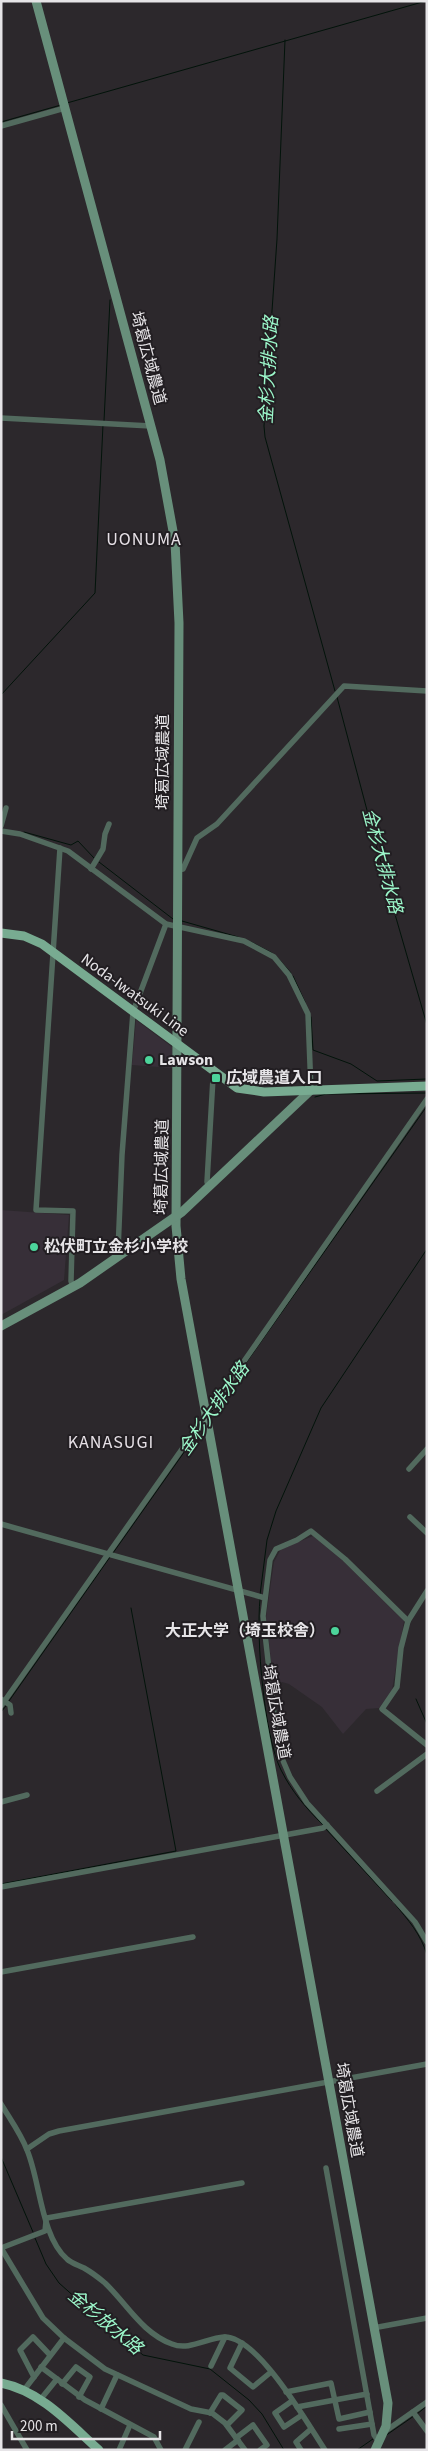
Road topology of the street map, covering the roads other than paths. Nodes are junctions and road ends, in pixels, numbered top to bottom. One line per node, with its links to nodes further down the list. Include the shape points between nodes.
1 (36, 1): 2 (street, 埼葛広域農道)
2 (65, 108): 3 (street); 5 (street, 埼葛広域農道)
3 (1, 126)
4 (1, 418): 5 (street)
5 (151, 426): 13 (street, 埼葛広域農道, via 172,519 178,594)
6 (427, 691): 13 (street, via 344,686 217,824 197,838 183,869)
7 (6, 808): 9 (street)
8 (109, 824): 12 (street, via 103,849)
9 (1, 826)
10 (1, 831): 11 (street)
11 (60, 848): 12 (street); 17 (street)
12 (91, 868): 14 (street)
13 (178, 870): 15 (street, 埼葛広域農道)
14 (166, 924): 15 (street); 18 (street)
15 (178, 927): 19 (street, 埼葛広域農道); 22 (street, via 244,942 266,952 282,966 308,1014)
16 (1, 933): 17 (main road, Noda-Iwatsuki Line, via 33,940)
17 (53, 953): 18 (main road, Noda-Iwatsuki Line); 27 (street, via 36,1210 73,1211)
18 (133, 1012): 19 (main road, Noda-Iwatsuki Line); 26 (street, via 121,1164)
19 (178, 1045): 20 (main road, Noda-Iwatsuki Line); 25 (street, 埼葛広域農道)
20 (215, 1073): 22 (main road, Noda-Iwatsuki Line, via 237,1088 251,1092); 24 (street, via 206,1182)
21 (427, 1086): 22 (main road, Noda-Iwatsuki Line)
22 (311, 1090): 24 (street)
23 (427, 1099): 29 (street, via 212,1407)
24 (209, 1188): 25 (street)
25 (177, 1216): 26 (street); 29 (street, 埼葛広域農道, via 181,1279)
26 (120, 1255): 27 (street)
27 (72, 1288): 28 (street)
28 (1, 1326)
29 (205, 1411): 35 (street); 37 (street, 埼葛広域農道)
30 (427, 1449): 31 (street)
31 (409, 1469)
32 (410, 1517): 34 (street)
33 (1, 1524): 35 (street)
34 (427, 1533)
35 (106, 1554): 37 (street); 40 (street)
36 (427, 1591): 39 (street)
37 (238, 1592): 38 (street); 49 (street, 埼葛広域農道)
38 (262, 1597): 39 (street, via 270,1560 276,1549 311,1531 345,1559); 48 (street, via 278,1749 299,1792)
39 (408, 1621): 43 (street, via 397,1687 382,1709)
40 (3, 1700): 41 (street); 42 (street, via 10,1705)
41 (1, 1706)
42 (11, 1713)
43 (427, 1745)
44 (427, 1754): 45 (street)
45 (377, 1791)
46 (27, 1795): 47 (street)
47 (1, 1802)
48 (325, 1826): 49 (street); 52 (street, via 415,1922 420,1936)
49 (283, 1835): 50 (street); 55 (street, 埼葛広域農道)
50 (1, 1887)
51 (193, 1936): 53 (street)
52 (427, 1942)
53 (1, 1972)
54 (427, 2064): 55 (street)
55 (328, 2082): 57 (street, via 59,2131); 63 (street, 埼葛広域農道)
56 (1, 2104): 57 (street)
57 (27, 2149): 60 (street)
58 (326, 2168): 77 (street)
59 (242, 2183): 60 (street)
60 (47, 2218): 61 (street, via 45,2231); 64 (street, via 58,2248 67,2260 85,2268 106,2284 153,2334 173,2345 197,2344)
61 (1, 2248): 65 (street, via 43,2318)
62 (427, 2318): 63 (street)
63 (373, 2328): 96 (street, 埼葛広域農道, via 388,2403)
64 (225, 2337): 66 (street); 68 (street)
65 (64, 2338): 67 (street); 71 (street)
66 (242, 2343): 70 (street, via 256,2353); 70 (street, via 230,2368 253,2387)
67 (50, 2355): 69 (street); 72 (street, via 33,2337 20,2350)
68 (211, 2366)
69 (42, 2367): 72 (street); 73 (street)
70 (272, 2372): 76 (street)
71 (117, 2375): 85 (street); 87 (street, via 191,2409)
72 (34, 2377): 75 (street)
73 (60, 2382): 78 (street); 78 (street, via 76,2367 90,2377); 79 (street)
74 (1, 2383): 75 (main road)
75 (24, 2390): 79 (main road)
76 (286, 2392): 80 (street, via 331,2383); 81 (street)
77 (366, 2394): 80 (street); 86 (street)
78 (79, 2397): 85 (street)
79 (40, 2400): 101 (main road)
80 (335, 2400): 84 (street); 86 (street, via 339,2419)
81 (292, 2401): 84 (street); 89 (street, via 275,2412 284,2426)
82 (427, 2402): 88 (street)
83 (1, 2405): 100 (street)
84 (297, 2408): 89 (street)
85 (101, 2409): 92 (street)
86 (370, 2412): 91 (street)
87 (210, 2413): 93 (street); 93 (street, via 223,2395 242,2410)
88 (414, 2414): 96 (street); 97 (street)
89 (302, 2415): 94 (street)
90 (199, 2422): 104 (street)
91 (372, 2424): 95 (street); 99 (street)
92 (130, 2425): 102 (street); 103 (street, via 154,2436)
93 (227, 2425): 98 (street)
94 (311, 2429): 108 (street, via 296,2442); 109 (street)
95 (339, 2429)
96 (384, 2430): 99 (street, 埼葛広域農道)
97 (427, 2431)
98 (237, 2439): 105 (street); 106 (street); 107 (street, via 253,2425 267,2445)
99 (376, 2441)
100 (27, 2450)
101 (99, 2450)
102 (119, 2450)
103 (161, 2450)
104 (185, 2450)
105 (225, 2450)
106 (245, 2450)
107 (260, 2450)
108 (301, 2450)
109 (325, 2450)

